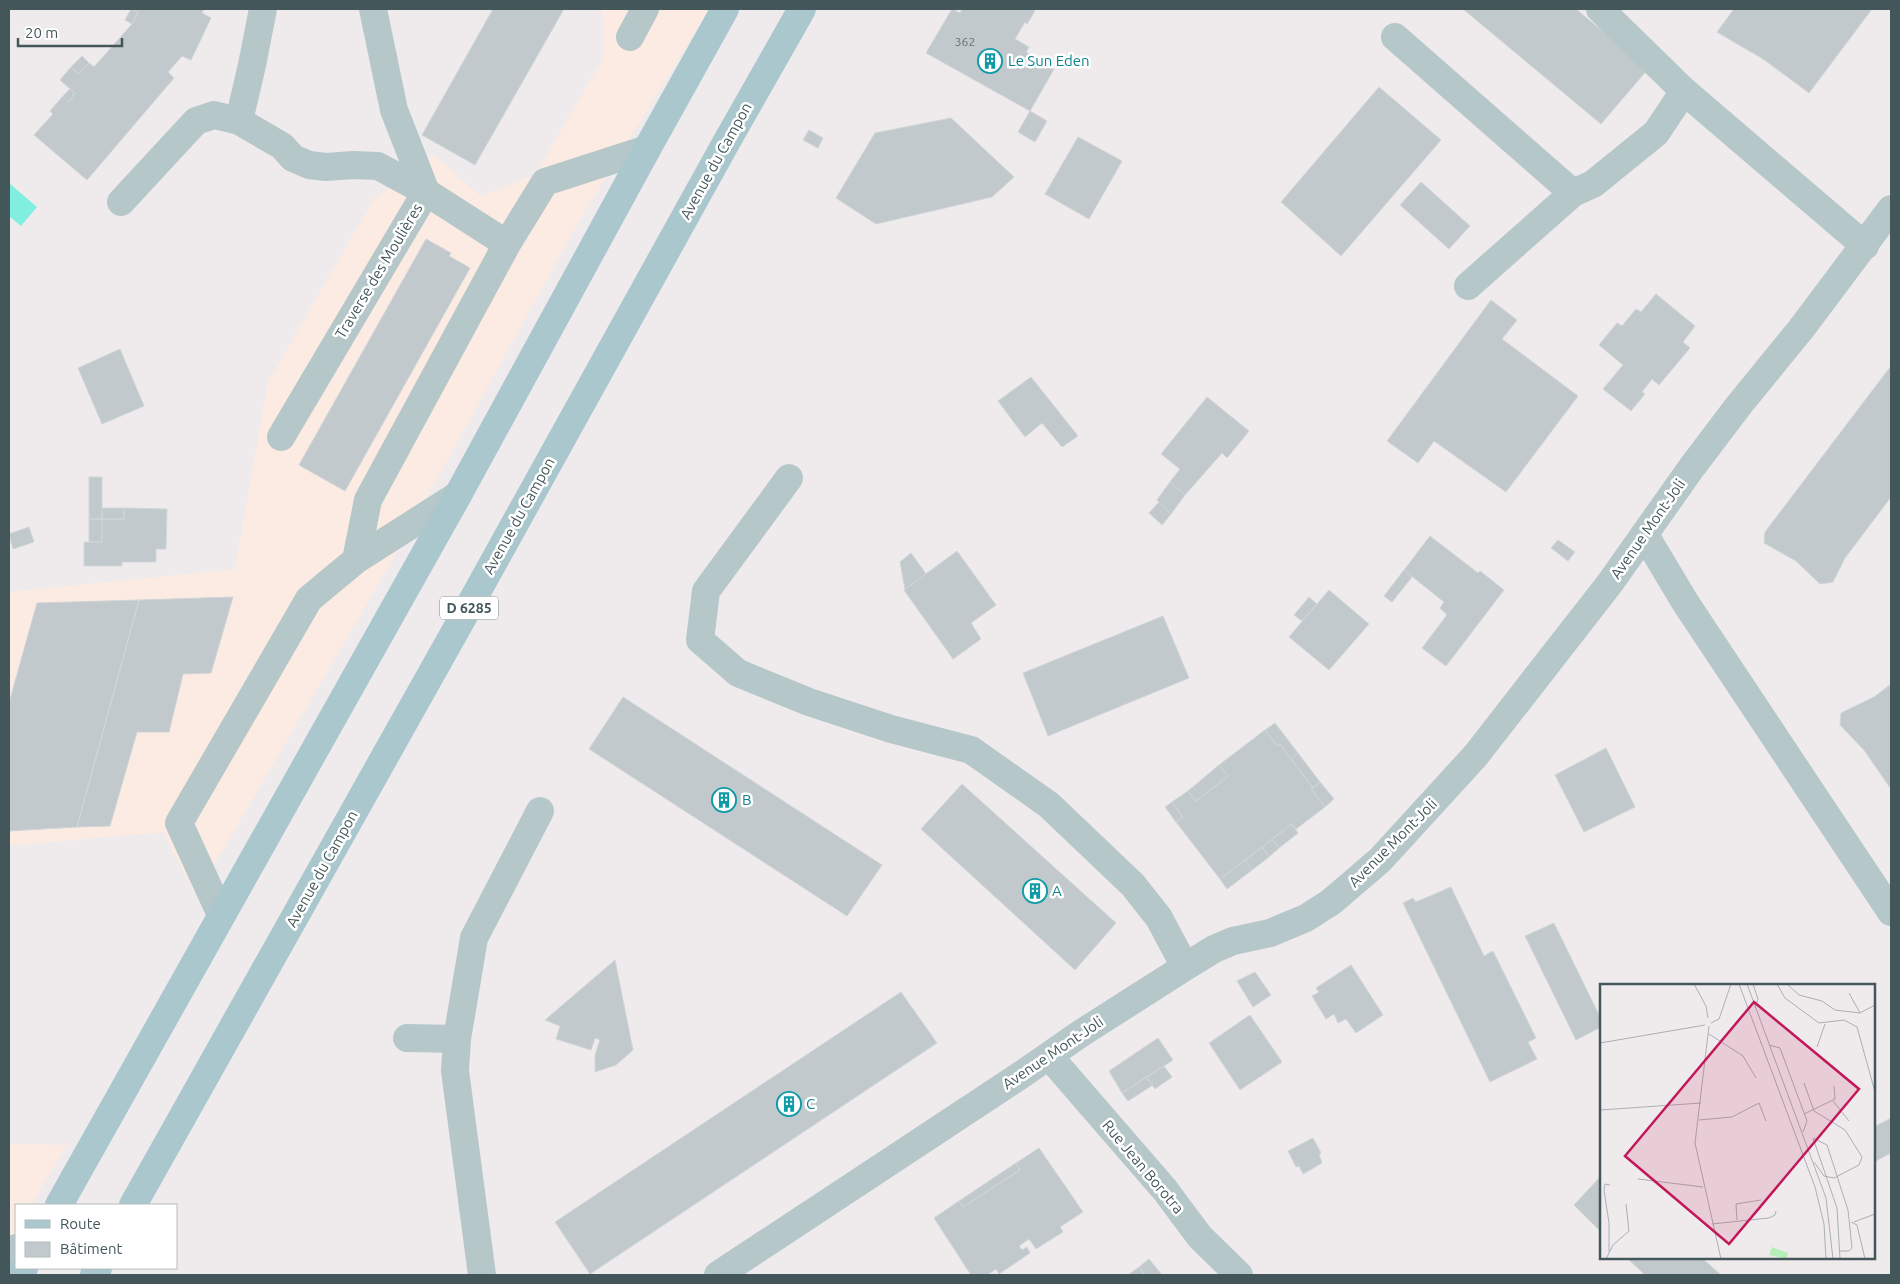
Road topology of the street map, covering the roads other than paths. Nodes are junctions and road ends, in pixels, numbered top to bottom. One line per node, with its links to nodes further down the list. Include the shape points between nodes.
1 (263, 9): 10 (street)
2 (373, 9): 12 (street, Traverse des Moulières, via 394,110)
3 (623, 9): 4 (street, via 630,37)
4 (645, 9)
5 (725, 9): 11 (main road)
6 (802, 9): 32 (main road, Avenue du Campon / D 6285)
7 (1600, 9): 9 (street)
8 (1395, 37): 13 (street)
9 (1684, 91): 13 (street, via 1656,133 1593,184); 17 (street)
10 (239, 121): 12 (street, via 282,146 293,158 309,165 378,166); 14 (street, via 214,115 196,120)
11 (647, 149): 16 (street, via 545,182); 21 (main road)
12 (426, 192): 16 (street); 19 (street, Traverse des Moulières)
13 (1573, 193): 18 (street)
14 (121, 202)
15 (1891, 209): 17 (street, Avenue Mont-Joli)
16 (507, 244): 23 (street, via 368,500)
17 (1865, 246): 22 (street, Avenue Mont-Joli, via 1727,421)
18 (1468, 286)
19 (281, 437)
20 (789, 478): 27 (street, via 706,590 700,640 738,673 809,702 891,729 971,750 1049,805 1133,885 1159,918)
21 (458, 495): 23 (street); 26 (main road)
22 (1645, 535): 25 (street, via 1685,602); 27 (street, Avenue Mont-Joli, via 1476,755 1380,860 1331,902 1306,918 1270,933 1233,941)
23 (356, 560): 26 (street, via 308,599 179,823)
24 (540, 811): 29 (street, via 474,938)
25 (1891, 912)
26 (221, 915): 31 (main road)
27 (1184, 967): 30 (street, Avenue Mont-Joli)
28 (407, 1038): 29 (street)
29 (457, 1039): 33 (street, via 455,1071)
30 (1049, 1056): 34 (street, Avenue Mont-Joli); 35 (street, Rue Jean Borotra, via 1165,1190 1200,1236)
31 (60, 1204)
32 (134, 1204)
33 (482, 1275)
34 (718, 1275)
35 (1239, 1275)

